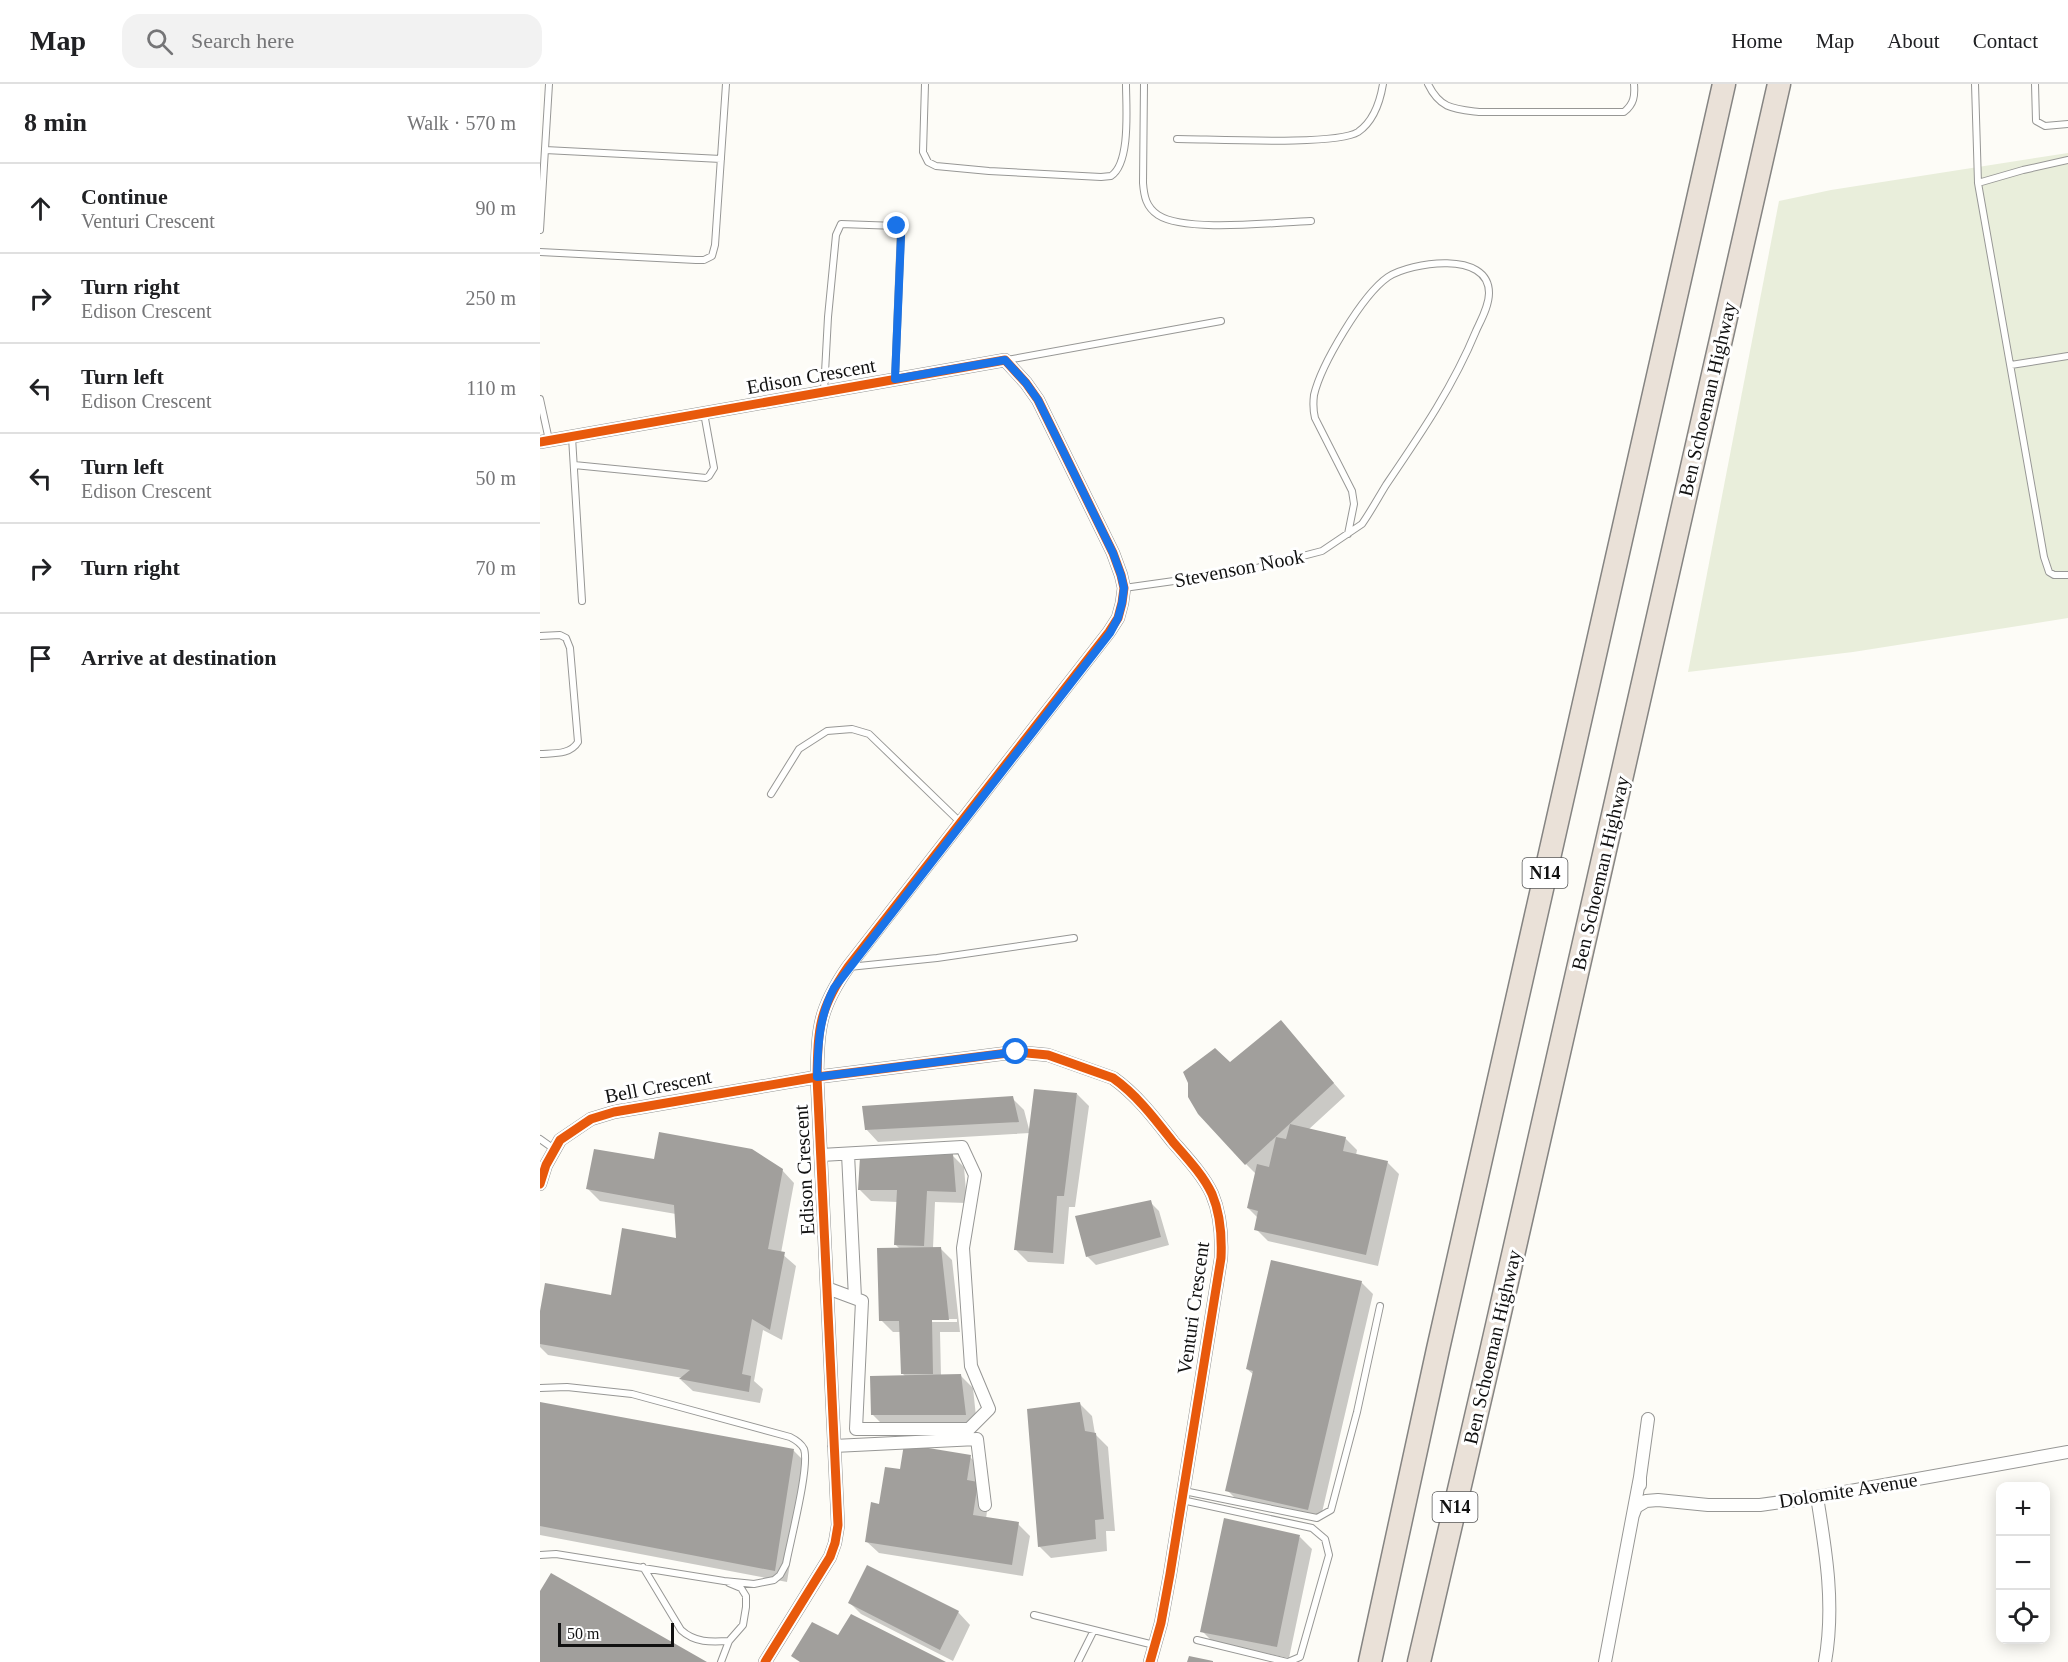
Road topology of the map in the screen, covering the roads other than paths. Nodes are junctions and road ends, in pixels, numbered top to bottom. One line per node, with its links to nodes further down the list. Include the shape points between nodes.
1 (549, 84): 15 (lane)
2 (726, 84): 16 (lane)
3 (925, 84): 4 (lane, via 923,152 928,162 990,171 1101,177 1111,176 1120,165 1125,140)
4 (1126, 84)
5 (1144, 84): 19 (lane, via 1144,196 1159,216 1202,224)
6 (1383, 84): 14 (lane, via 1379,105 1370,119 1347,137)
7 (1428, 84): 8 (lane, via 1435,99 1445,105 1479,112 1624,112 1634,101)
8 (1634, 84)
9 (1724, 84): 76 (highway, N14)
10 (1779, 84): 52 (highway, Ben Schoeman Highway / N14)
11 (1975, 84): 18 (lane)
12 (2035, 84): 13 (lane, via 2037,121 2045,126)
13 (2068, 124)
14 (1177, 139)
15 (545, 150): 16 (lane); 20 (lane)
16 (721, 159): 21 (lane, via 712,256 696,260)
17 (2068, 160): 18 (lane)
18 (1978, 183): 25 (lane)
19 (1311, 221)
20 (540, 230)
21 (540, 252)
22 (1221, 321): 24 (lane)
23 (2068, 356): 25 (lane)
24 (1005, 360): 26 (street, Edison Crescent); 35 (street, Edison Crescent, via 1038,400 1113,553)
25 (2011, 365): 34 (lane, via 2046,569 2051,574)
26 (895, 379): 27 (street, Edison Crescent); 27 (lane, via 901,231 897,226 841,224 836,235)
27 (824, 391): 29 (street, Edison Crescent)
28 (540, 399): 31 (lane)
29 (704, 413): 30 (street, Edison Crescent); 32 (lane, via 714,468 706,478)
30 (572, 437): 31 (street, Edison Crescent); 32 (lane)
31 (545, 441)
32 (574, 465): 36 (lane)
33 (1348, 534): 33 (lane, Stevenson Nook, via 1354,504 1352,490 1316,418 1313,409 1317,385 1350,319 1389,276 1426,266 1465,264 1480,272 1489,293 1469,348 1446,393 1369,514); 35 (lane, Stevenson Nook, via 1322,551 1245,571)
34 (2068, 575)
35 (1124, 588): 40 (street, Edison Crescent, via 1118,618 1110,633)
36 (582, 601)
37 (540, 636): 38 (lane, via 560,635 570,648 578,742 566,752)
38 (540, 754)
39 (771, 794): 40 (lane, via 799,749 827,731 852,729 869,735)
40 (962, 824): 42 (street, Edison Crescent)
41 (1074, 938): 42 (lane)
42 (848, 967): 43 (street, Edison Crescent, via 825,1006)
43 (817, 1077): 45 (street, Bell Crescent, via 614,1112 572,1130); 47 (street, Edison Crescent); 58 (street, Venturi Crescent, via 993,1054 1035,1053 1113,1078 1134,1095 1204,1181 1221,1229 1221,1258)
44 (540, 1139): 45 (lane)
45 (554, 1149): 48 (street, Bell Crescent)
46 (848, 1154): 47 (street); 50 (street); 50 (street, via 962,1147 975,1175 963,1248 971,1366 989,1409 969,1429 856,1429 862,1301)
47 (821, 1155): 49 (street, Edison Crescent)
48 (540, 1184)
49 (827, 1288): 50 (street); 55 (street, Edison Crescent)
50 (855, 1298)
51 (1380, 1306): 58 (lane, via 1331,1510 1317,1518)
52 (1491, 1352): 77 (highway, Ben Schoeman Highway / N14); 78 (highway)
53 (540, 1388): 65 (lane, via 632,1394 797,1440 803,1447 805,1464 786,1564 780,1575 765,1583)
54 (1648, 1419): 57 (street)
55 (834, 1446): 61 (street, via 977,1439); 72 (street, Edison Crescent, via 838,1526 835,1543 818,1578)
56 (2068, 1452): 59 (street, Dolomite Avenue)
57 (1640, 1477): 60 (street, via 1641,1490); 62 (street)
58 (1183, 1496): 70 (street, Venturi Crescent); 75 (lane, via 1312,1528 1325,1539 1329,1555 1300,1657)
59 (1817, 1497): 60 (street, Dolomite Avenue, via 1760,1505); 80 (street, via 1829,1583)
60 (1658, 1500): 62 (street, via 1639,1504)
61 (985, 1505)
62 (1633, 1515): 79 (street)
63 (540, 1555): 64 (lane)
64 (643, 1568): 65 (lane); 69 (lane, via 681,1630 705,1642)
65 (724, 1581): 69 (lane, via 741,1588 746,1596 743,1625)
66 (1034, 1615): 67 (lane)
67 (1094, 1630): 70 (lane); 73 (lane)
68 (1197, 1640): 75 (lane)
69 (729, 1641): 71 (lane)
70 (1155, 1646): 74 (street, Venturi Crescent)
71 (721, 1662)
72 (765, 1662)
73 (1078, 1662)
74 (1150, 1662)
75 (1287, 1662)
76 (1370, 1662)
77 (1419, 1662)
78 (1433, 1662)
79 (1605, 1662)
80 (1825, 1662)

